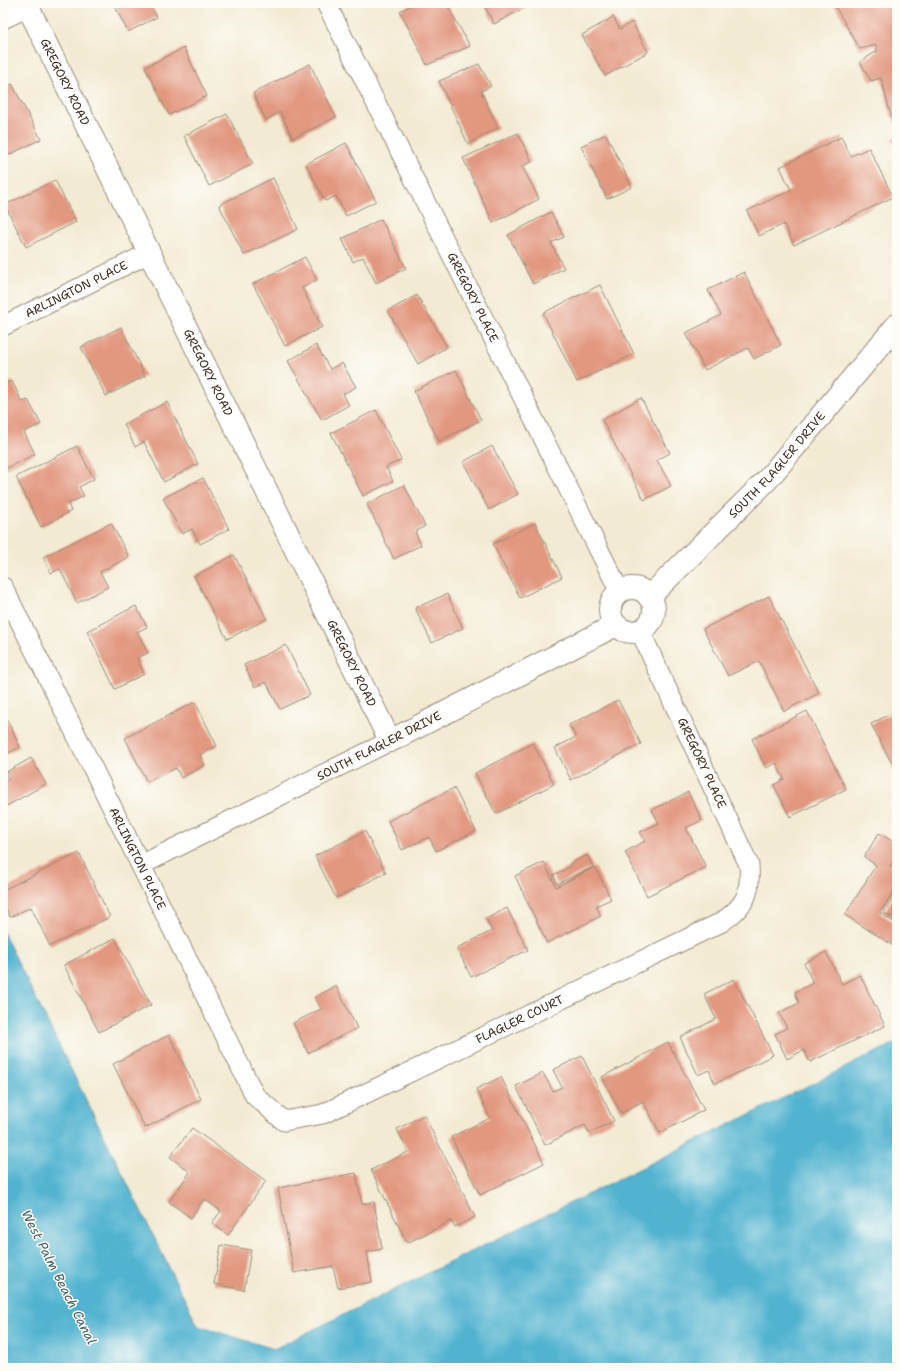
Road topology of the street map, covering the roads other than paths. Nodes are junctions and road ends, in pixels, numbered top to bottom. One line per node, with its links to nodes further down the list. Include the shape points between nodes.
1 (326, 3): 8 (street, GREGORY PLACE)
2 (27, 5): 3 (street); 4 (street, GREGORY ROAD)
3 (3, 19)
4 (149, 253): 6 (street, ARLINGTON PLACE); 12 (street, GREGORY ROAD)
5 (897, 325): 9 (street, SOUTH FLAGLER DRIVE, via 767,480)
6 (3, 326)
7 (3, 587): 13 (street, ARLINGTON PLACE)
8 (620, 592): 9 (street, via 632,588); 10 (street, via 610,607 612,620)
9 (649, 596): 11 (street, via 653,616 651,622)
10 (616, 625): 11 (street, via 627,632); 12 (street, SOUTH FLAGLER DRIVE)
11 (640, 631): 14 (street, GREGORY PLACE, via 749,865 750,882)
12 (390, 741): 13 (street, SOUTH FLAGLER DRIVE)
13 (141, 865): 15 (street, ARLINGTON PLACE, via 255,1096)
14 (746, 898): 15 (street, FLAGLER COURT, via 736,912 715,925 323,1114)
15 (284, 1121)

